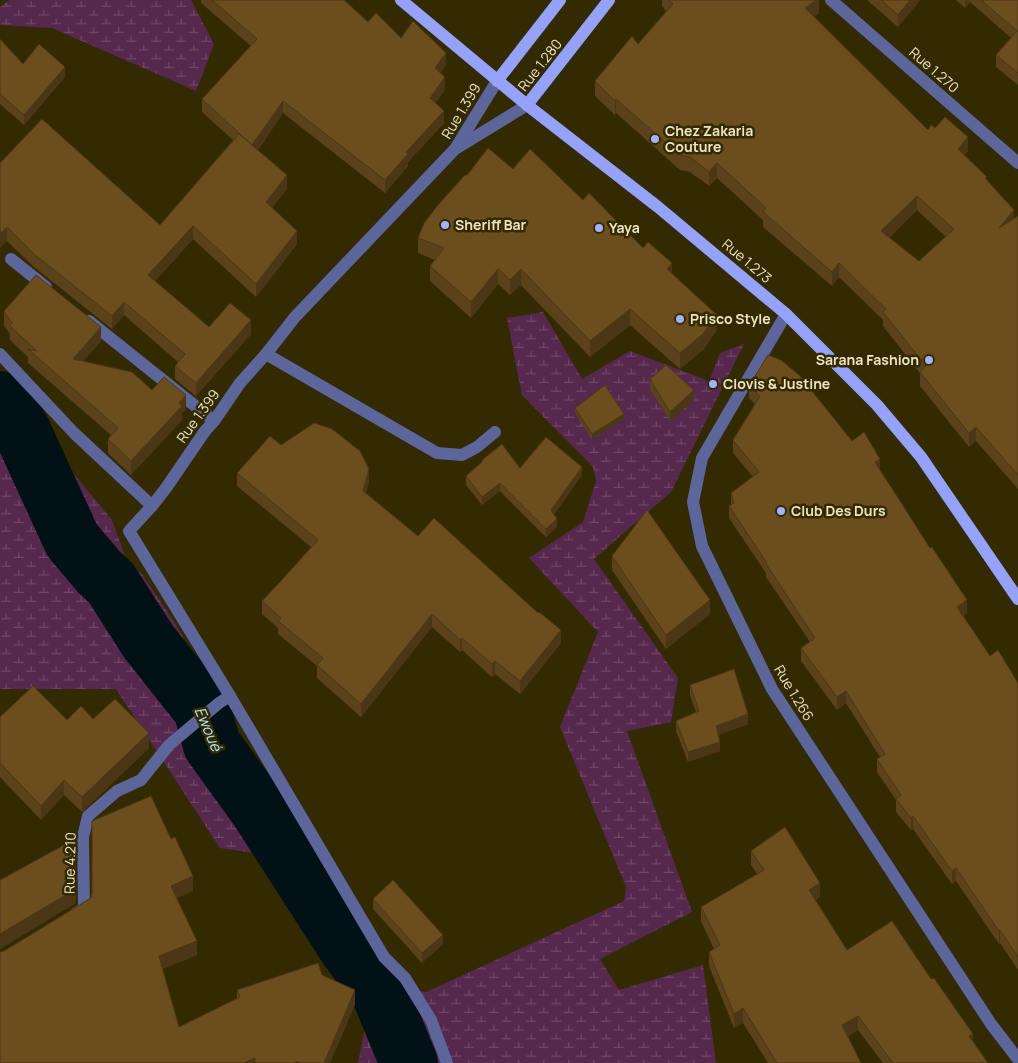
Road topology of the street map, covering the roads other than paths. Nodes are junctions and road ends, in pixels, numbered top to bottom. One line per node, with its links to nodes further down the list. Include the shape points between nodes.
1 (401, 0): 5 (main road, Rue 1.273)
2 (560, 0): 5 (main road, Rue 1.280)
3 (609, 0): 6 (main road, Rue 1.280)
4 (831, 0): 8 (street, Rue 1.270)
5 (497, 81): 6 (main road, Rue 1.273); 7 (street, Rue 1.399)
6 (527, 105): 7 (street, Rue 1.280); 12 (main road, Rue 1.273, via 658,206)
7 (455, 150): 14 (street, Rue 1.399, via 295,317)
8 (1018, 163)
9 (11, 259): 10 (street)
10 (56, 295)
11 (79, 313): 15 (street)
12 (786, 314): 18 (main road, Rue 1.273, via 877,405 922,457); 21 (street, Rue 1.266, via 702,458 693,502 702,546 772,689 991,1024)
13 (0, 354): 17 (street, via 74,433)
14 (266, 354): 15 (street, Rue 1.399, via 240,383); 16 (street, via 437,453 462,454)
15 (214, 421): 17 (street, Rue 1.399)
16 (495, 432)
17 (152, 506): 19 (street, Rue 1.399, via 129,531)
18 (1018, 599)
19 (225, 699): 20 (street, Rue 4.210, via 169,745 141,780 117,791 88,816 83,838 84,908); 22 (street, via 384,957 405,978 431,1020)
20 (67, 918)
21 (1018, 1059)
22 (447, 1063)

